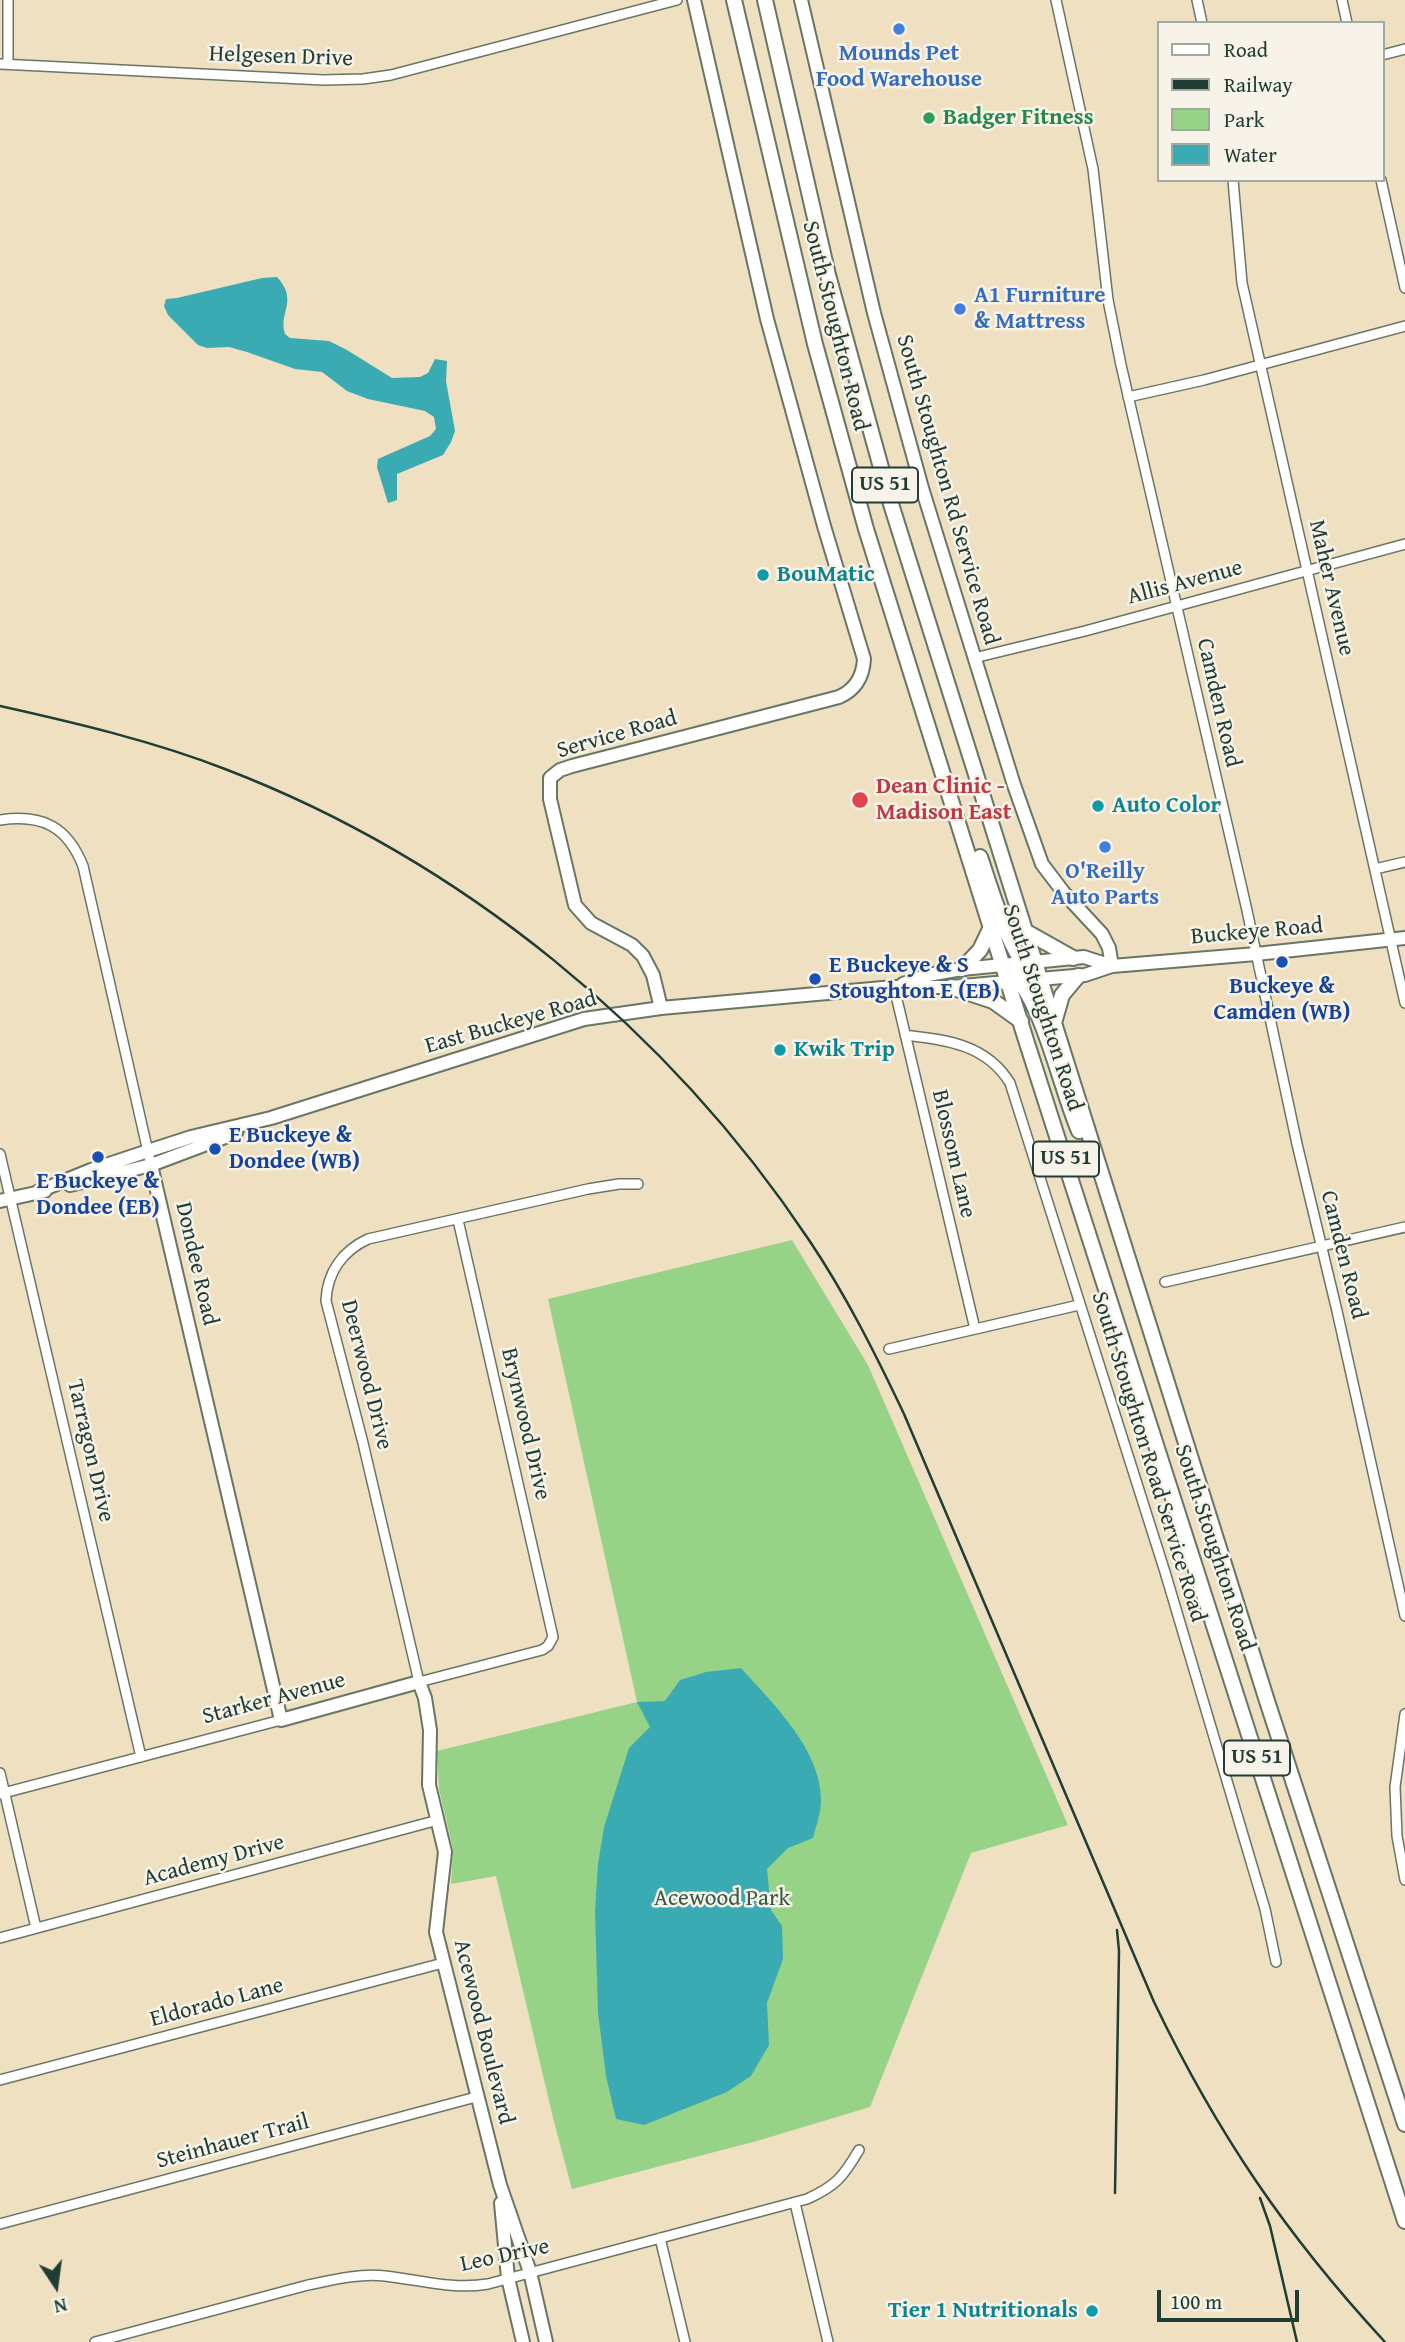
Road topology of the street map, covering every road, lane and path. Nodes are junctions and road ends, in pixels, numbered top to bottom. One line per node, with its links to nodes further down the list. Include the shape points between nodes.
1 (8, 0): 14 (street)
2 (677, 0): 14 (street, Helgesen Drive, via 363,79)
3 (694, 0): 44 (street, Service Road, via 771,331 864,664 851,690 839,697 572,766 550,778 550,799 575,905 591,923 643,956)
4 (734, 0): 25 (main road, South Stoughton Road / US 51, via 818,357)
5 (765, 0): 30 (main road, South Stoughton Road / US 51, via 864,414)
6 (801, 0): 24 (street, South Stoughton Rd Service Road, via 874,313)
7 (1056, 0): 20 (street, Camden Road, via 1093,169 1108,300)
8 (1197, 0): 10 (street)
9 (1342, 0): 11 (street)
10 (1202, 21)
11 (1347, 21)
12 (1405, 49): 13 (street)
13 (1384, 54)
14 (4, 64)
15 (1233, 182): 19 (street, Maher Avenue, via 1242,283)
16 (1381, 182): 17 (street)
17 (1405, 288)
18 (1405, 326): 19 (street)
19 (1260, 365): 20 (street); 22 (street, Maher Avenue)
20 (1128, 397): 23 (street, Camden Road)
21 (1405, 544): 22 (street, Allis Avenue)
22 (1308, 570): 23 (street, Allis Avenue); 28 (street, Maher Avenue)
23 (1177, 604): 24 (street, Allis Avenue); 32 (street, Camden Road)
24 (974, 658): 36 (street, South Stoughton Rd Service Road, via 1042,864 1102,934)
25 (922, 709): 29 (main road, South Stoughton Road / US 51); 34 (main road, via 938,734 996,904)
26 (0, 820): 49 (street, Dondee Road, via 39,819 77,849)
27 (1405, 862): 28 (street)
28 (1375, 869): 31 (street, Maher Avenue)
29 (992, 925): 35 (main road, South Stoughton Road / US 51); 37 (main road, via 980,950)
30 (1025, 931): 33 (main road); 34 (main road, South Stoughton Road / US 51)
31 (1399, 939): 32 (street, Buckeye Road); 43 (street, Maher Avenue)
32 (1256, 954): 36 (street, Buckeye Road); 58 (street, Camden Road)
33 (1073, 958): 34 (street, Buckeye Road); 36 (street, Buckeye Road)
34 (1029, 962): 35 (street, East Buckeye Road); 39 (main road, South Stoughton Road / US 51)
35 (1004, 965): 37 (street, East Buckeye Road); 40 (main road)
36 (1112, 966): 38 (street, Buckeye Road)
37 (962, 969): 41 (street, East Buckeye Road)
38 (1078, 976): 39 (street, Buckeye Road); 46 (main road, via 1062,995)
39 (1040, 979): 40 (street, East Buckeye Road); 46 (main road, South Stoughton Road / US 51)
40 (1015, 982): 42 (street, East Buckeye Road); 45 (main road, South Stoughton Road / US 51); 55 (main road, via 1042,1027 1072,1115)
41 (894, 987): 42 (street, East Buckeye Road); 44 (street, East Buckeye Road); 47 (street, Blossom Lane)
42 (951, 987): 45 (main road, via 993,1001)
43 (1405, 1003)
44 (661, 1008): 48 (street, East Buckeye Road, via 584,1020)
45 (1021, 1021): 85 (main road, South Stoughton Road / US 51)
46 (1054, 1025): 55 (main road, South Stoughton Road / US 51)
47 (905, 1035): 60 (street, South Stoughton Road Service Road, via 972,1049 1002,1070 1026,1127); 61 (street, Blossom Lane)
48 (271, 1118): 49 (street, East Buckeye Road); 51 (street, East Buckeye Road)
49 (148, 1151): 51 (street, Dondee Road); 53 (street, East Buckeye Road)
50 (0, 1154): 54 (street, Tarragon Drive)
51 (151, 1165): 53 (street, East Buckeye Road); 67 (street, Dondee Road)
52 (638, 1184): 56 (street, Deerwood Drive, via 588,1189)
53 (37, 1192): 54 (street, East Buckeye Road)
54 (5, 1200): 68 (street, Tarragon Drive)
55 (1112, 1206): 77 (main road, South Stoughton Road / US 51)
56 (458, 1220): 64 (street, Brynwood Drive); 65 (street, Deerwood Drive, via 361,1242 337,1264 327,1293)
57 (1405, 1227): 58 (street)
58 (1322, 1244): 59 (street); 63 (street, Camden Road)
59 (1165, 1282)
60 (1079, 1305): 61 (street); 75 (street, South Stoughton Road Service Road, via 1165,1572 1265,1909)
61 (975, 1329): 62 (street)
62 (889, 1349)
63 (1405, 1616)
64 (554, 1637): 65 (street, Starker Avenue, via 538,1651)
65 (419, 1682): 67 (street, Starker Avenue); 71 (street, Acewood Boulevard, via 430,1730 429,1785)
66 (1405, 1714): 72 (street, via 1395,1787)
67 (281, 1720): 68 (street, Starker Avenue)
68 (141, 1757): 70 (street, Starker Avenue)
69 (0, 1773): 70 (street)
70 (2, 1793): 73 (street)
71 (438, 1821): 73 (street, Academy Drive); 76 (street, Acewood Boulevard, via 444,1852 436,1932)
72 (1405, 1880)
73 (36, 1928): 74 (street, Academy Drive)
74 (0, 1938)
75 (1276, 1962)
76 (443, 1964): 78 (street, Eldorado Lane); 79 (street, Acewood Boulevard)
77 (1383, 2058): 80 (main road); 81 (main road, South Stoughton Road / US 51)
78 (0, 2080)
79 (477, 2097): 83 (street, Acewood Boulevard); 86 (street, Steinhauer Trail)
80 (1405, 2106)
81 (1405, 2124)
82 (859, 2150): 84 (street, Leo Drive, via 829,2189)
83 (500, 2185): 88 (street, Acewood Boulevard); 89 (street, Acewood Boulevard)
84 (794, 2203): 87 (street, Leo Drive); 96 (street)
85 (1405, 2221)
86 (0, 2224)
87 (660, 2238): 88 (street, Leo Drive); 95 (street)
88 (530, 2272): 89 (street, Leo Drive); 94 (street, Acewood Boulevard)
89 (508, 2278): 90 (street, Leo Drive, via 469,2287 383,2276 340,2279); 93 (street, Acewood Boulevard)
90 (135, 2332): 91 (street, Leo Drive); 92 (street)
91 (95, 2342)
92 (138, 2342)
93 (523, 2342)
94 (546, 2342)
95 (685, 2342)
96 (828, 2342)

